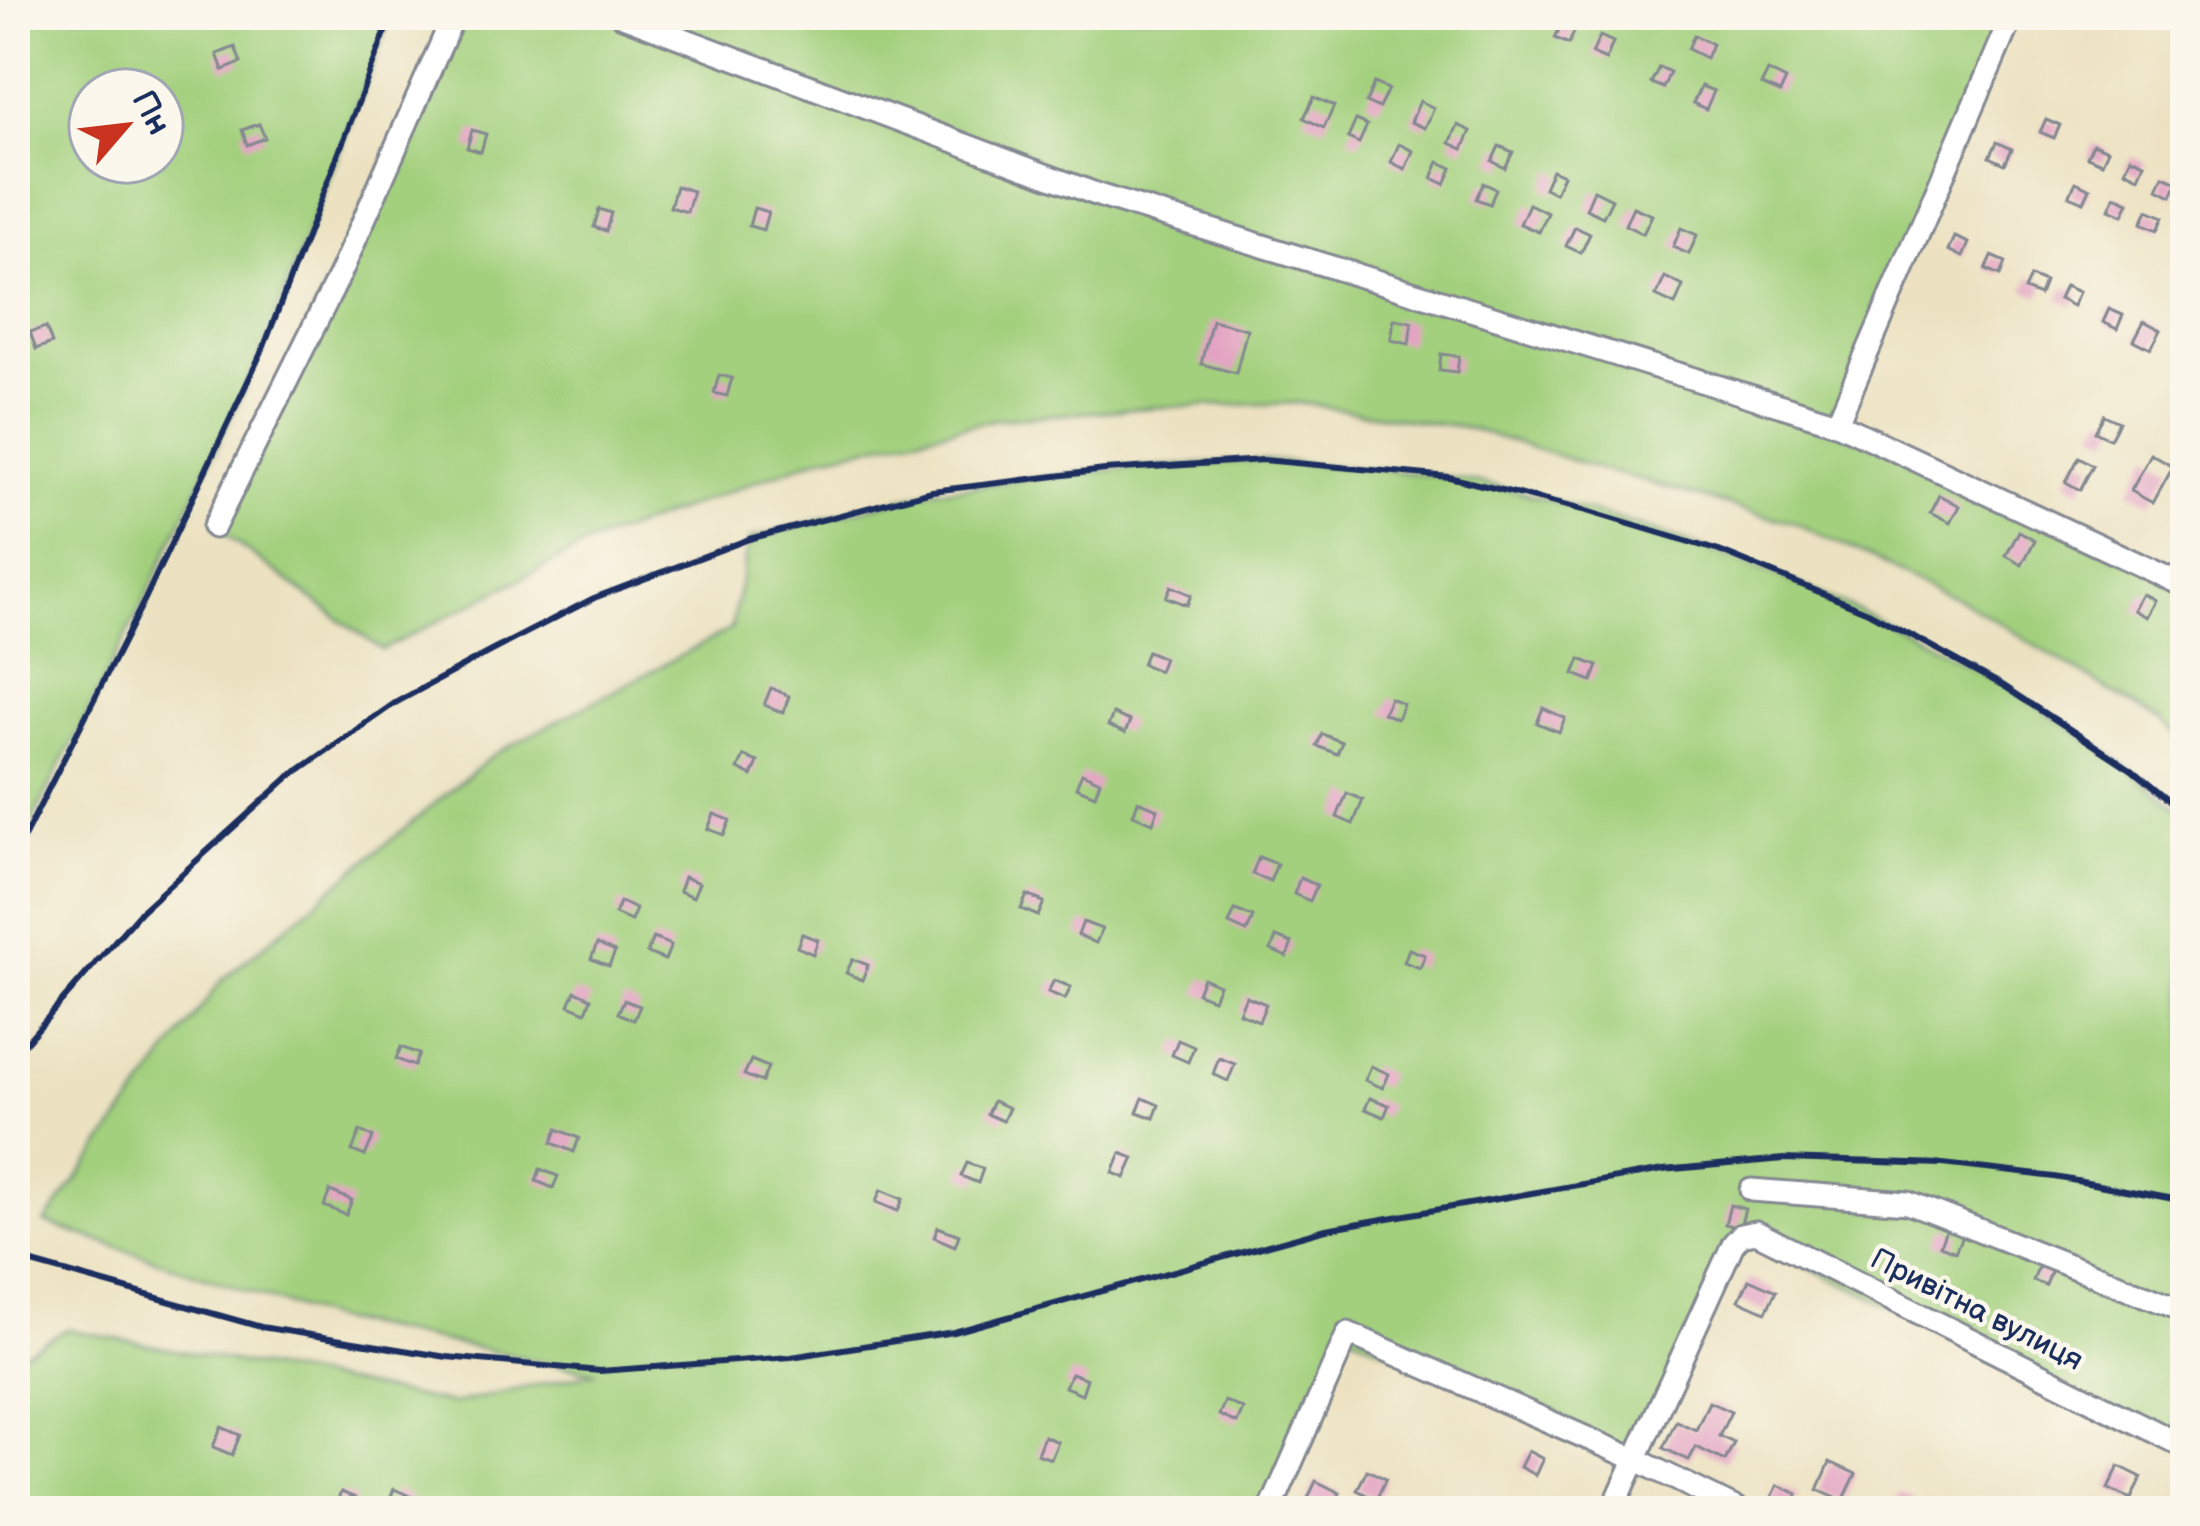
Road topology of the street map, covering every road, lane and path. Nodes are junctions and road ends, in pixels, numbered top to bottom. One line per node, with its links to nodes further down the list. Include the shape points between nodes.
1 (454, 15): 5 (street, via 341,272)
2 (620, 15): 4 (street, via 1101,196)
3 (2012, 15): 4 (street)
4 (1837, 423): 6 (street)
5 (214, 527)
6 (2185, 586)
7 (1751, 1190): 8 (street, via 1908,1202)
8 (2185, 1311)
9 (2185, 1447): 10 (street, Привітна вулиця, via 1756,1232 1733,1244)
10 (1637, 1460): 11 (street, via 1348,1333); 12 (street); 13 (street)
11 (1270, 1511)
12 (1612, 1511)
13 (1741, 1511)

